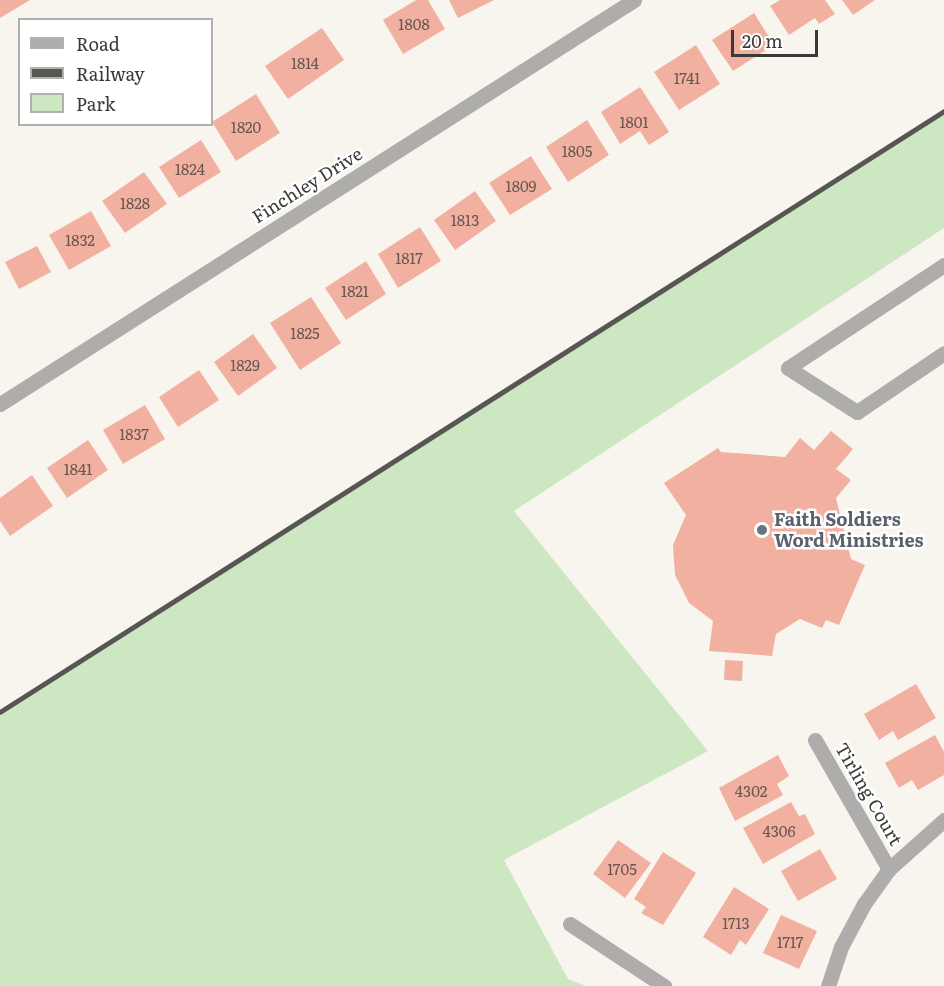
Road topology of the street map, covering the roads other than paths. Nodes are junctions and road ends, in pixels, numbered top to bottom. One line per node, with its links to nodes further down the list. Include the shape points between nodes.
1 (634, 0): 4 (street, Finchley Drive)
2 (944, 265): 3 (street, via 788,368 857,412)
3 (944, 353)
4 (0, 404)
5 (815, 740): 7 (street, Tirling Court)
6 (944, 820): 7 (street)
7 (889, 869): 10 (street, via 841,947)
8 (570, 924): 9 (street)
9 (664, 986)
10 (828, 986)

